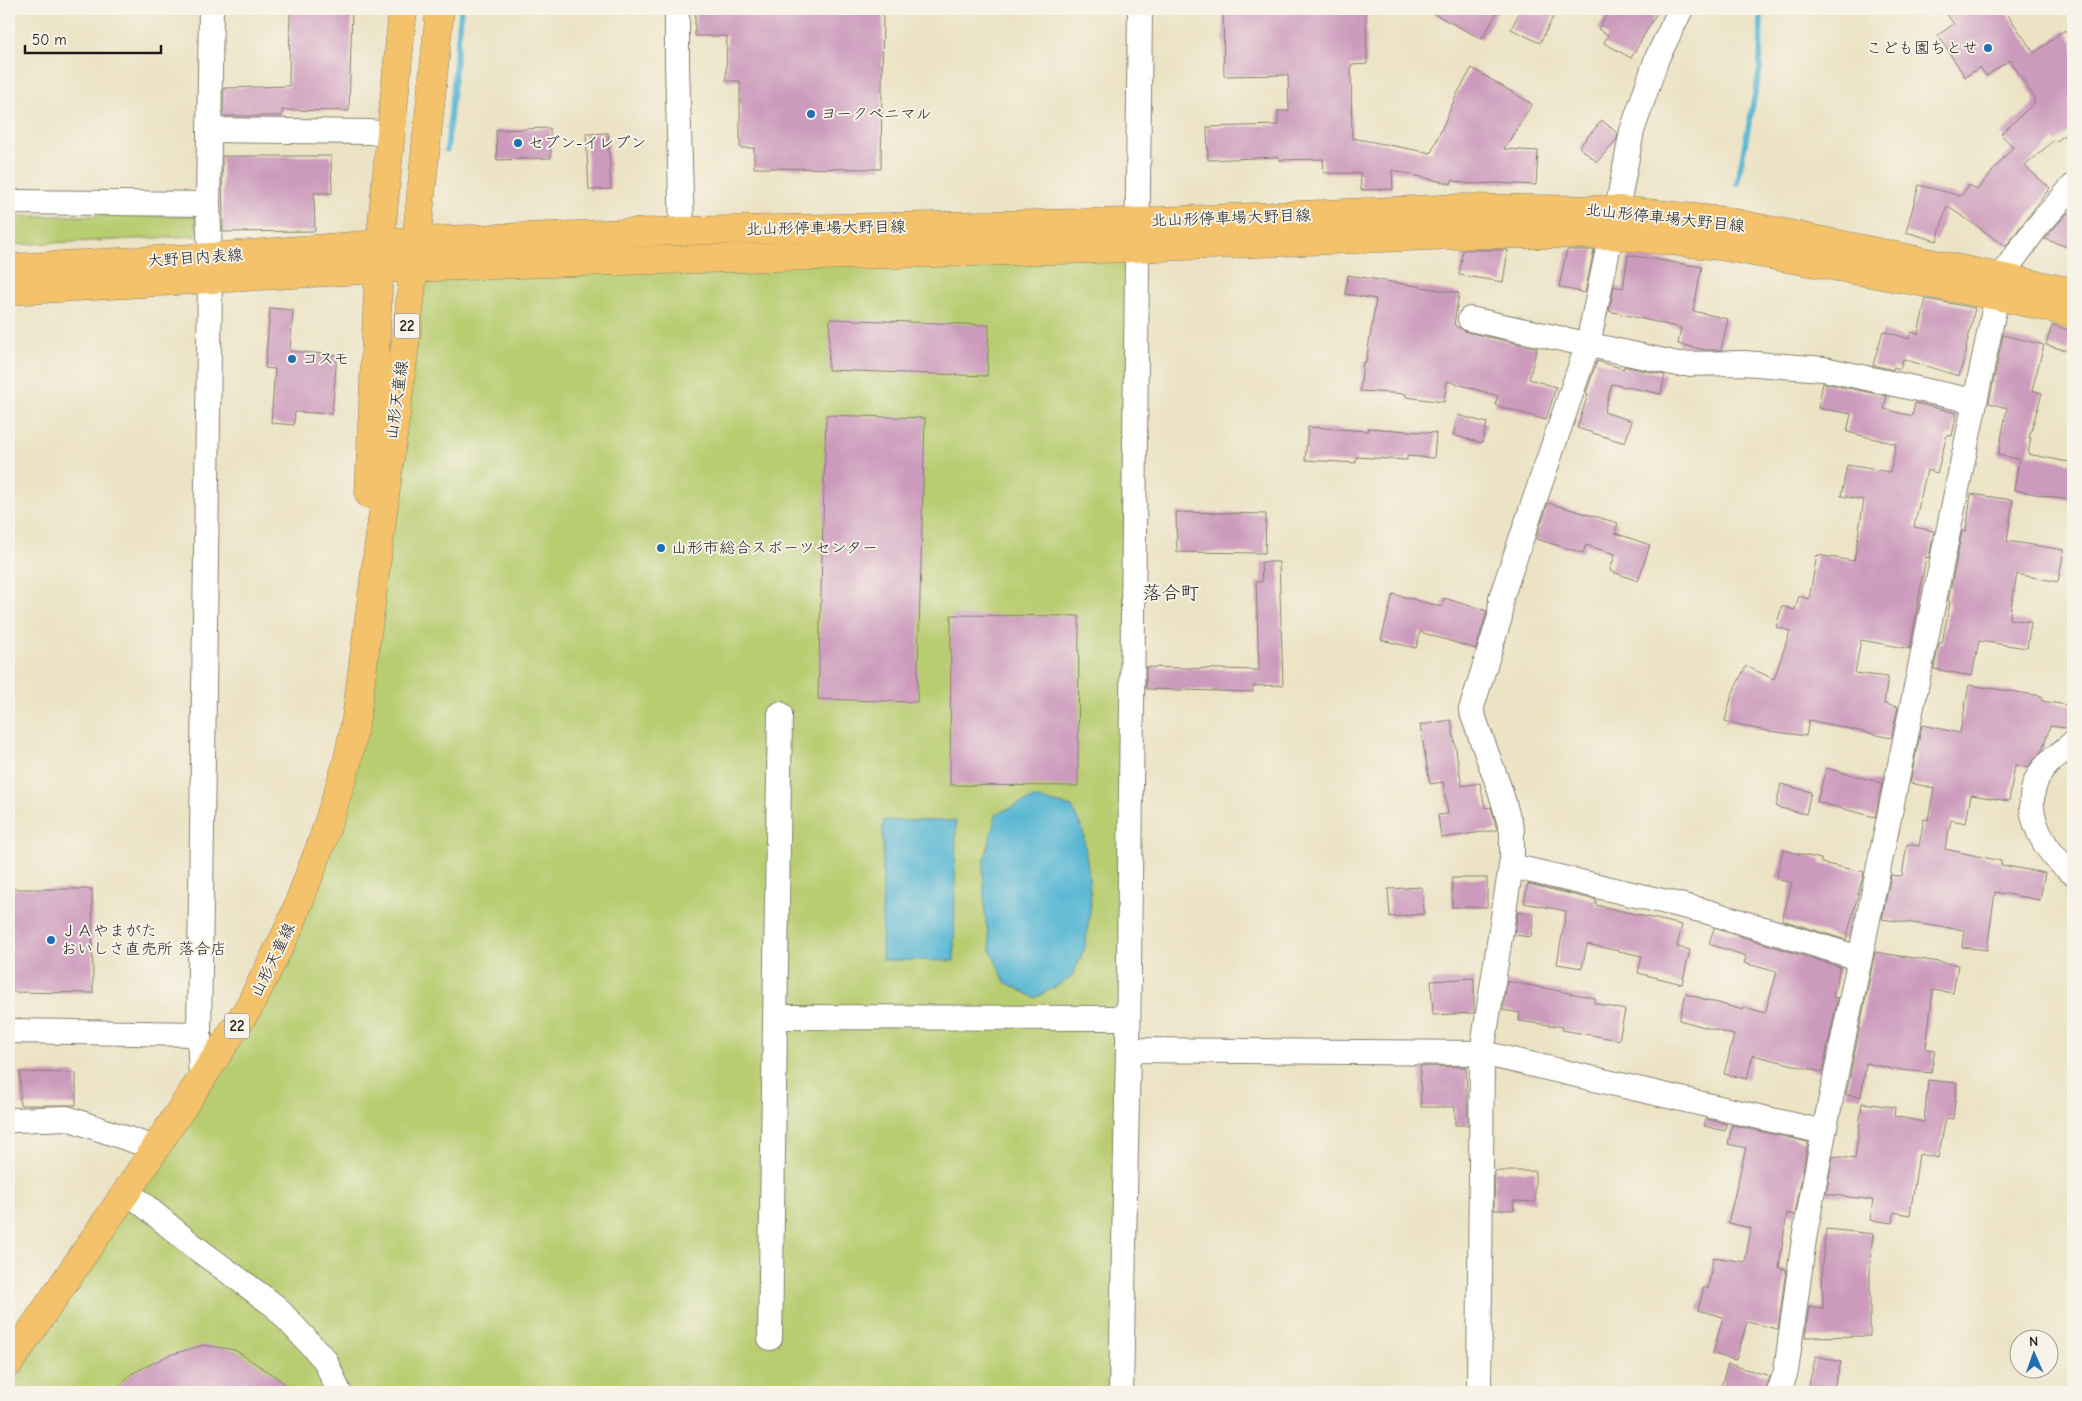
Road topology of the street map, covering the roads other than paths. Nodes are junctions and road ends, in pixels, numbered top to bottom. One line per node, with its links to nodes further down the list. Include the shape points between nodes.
1 (211, 9): 7 (street)
2 (403, 9): 8 (main road, 山形天童線 / 22)
3 (440, 9): 15 (main road, 山形天童線 / 22)
4 (677, 9): 13 (street)
5 (1140, 9): 14 (street)
6 (1681, 9): 12 (street, via 1657,58 1632,131)
7 (209, 130): 8 (street); 11 (street)
8 (391, 135): 16 (main road, 山形天童線 / 22)
9 (2073, 186): 20 (street, via 2036,228)
10 (9, 202): 11 (street)
11 (208, 204): 18 (street)
12 (1614, 222): 14 (main road, 北山形停車場大野目線, via 1463,208); 20 (main road, 北山形停車場大野目線, via 1725,222); 25 (street)
13 (682, 231): 14 (main road, 北山形停車場大野目線); 15 (main road, 北山形停車場大野目線)
14 (1136, 235): 19 (main road, 北山形停車場大野目線); 34 (street)
15 (416, 241): 16 (main road, 北山形停車場大野目線); 19 (main road, 山形天童線 / 22)
16 (380, 257): 18 (main road, 大野目内表線); 19 (main road, 北山形停車場大野目線); 27 (main road, 山形天童線 / 22, via 370,442)
17 (9, 268): 18 (main road, 大野目内表線)
18 (210, 269): 21 (main road, 大野目内表線); 36 (street)
19 (413, 269): 27 (main road, 山形天童線 / 22)
20 (1999, 286): 22 (main road, 北山形停車場大野目線); 23 (main road, 北山形停車場大野目線); 26 (street)
21 (9, 291)
22 (2073, 292)
23 (2073, 312)
24 (1470, 319): 25 (street)
25 (1588, 344): 26 (street, via 1678,364 1743,363 1824,369); 30 (street, via 1501,598 1500,617 1471,710 1512,831)
26 (1974, 401): 32 (street)
27 (365, 642): 39 (main road, 山形天童線 / 22, via 347,763 323,840 290,926 249,1007)
28 (780, 714): 33 (street)
29 (2073, 743): 31 (street, via 2048,763 2037,780 2031,803 2038,832 2059,863)
30 (1511, 866): 32 (street, via 1705,911); 38 (street)
31 (2073, 873)
32 (1859, 958): 41 (street)
33 (775, 1017): 34 (street); 44 (street)
34 (1128, 1018): 37 (street)
35 (9, 1031): 36 (street)
36 (199, 1034): 39 (street)
37 (1128, 1050): 38 (street); 47 (street)
38 (1482, 1053): 41 (street); 48 (street)
39 (201, 1078): 42 (main road, 山形天童線 / 22)
40 (14, 1120): 42 (street, via 67,1118)
41 (1824, 1132): 49 (street, via 1804,1239 1786,1371)
42 (155, 1148): 43 (main road, 山形天童線 / 22)
43 (127, 1191): 45 (main road, 山形天童線 / 22); 46 (street, via 192,1245 276,1306 325,1360)
44 (770, 1338)
45 (9, 1363)
46 (339, 1392)
47 (1121, 1392)
48 (1479, 1392)
49 (1779, 1392)

